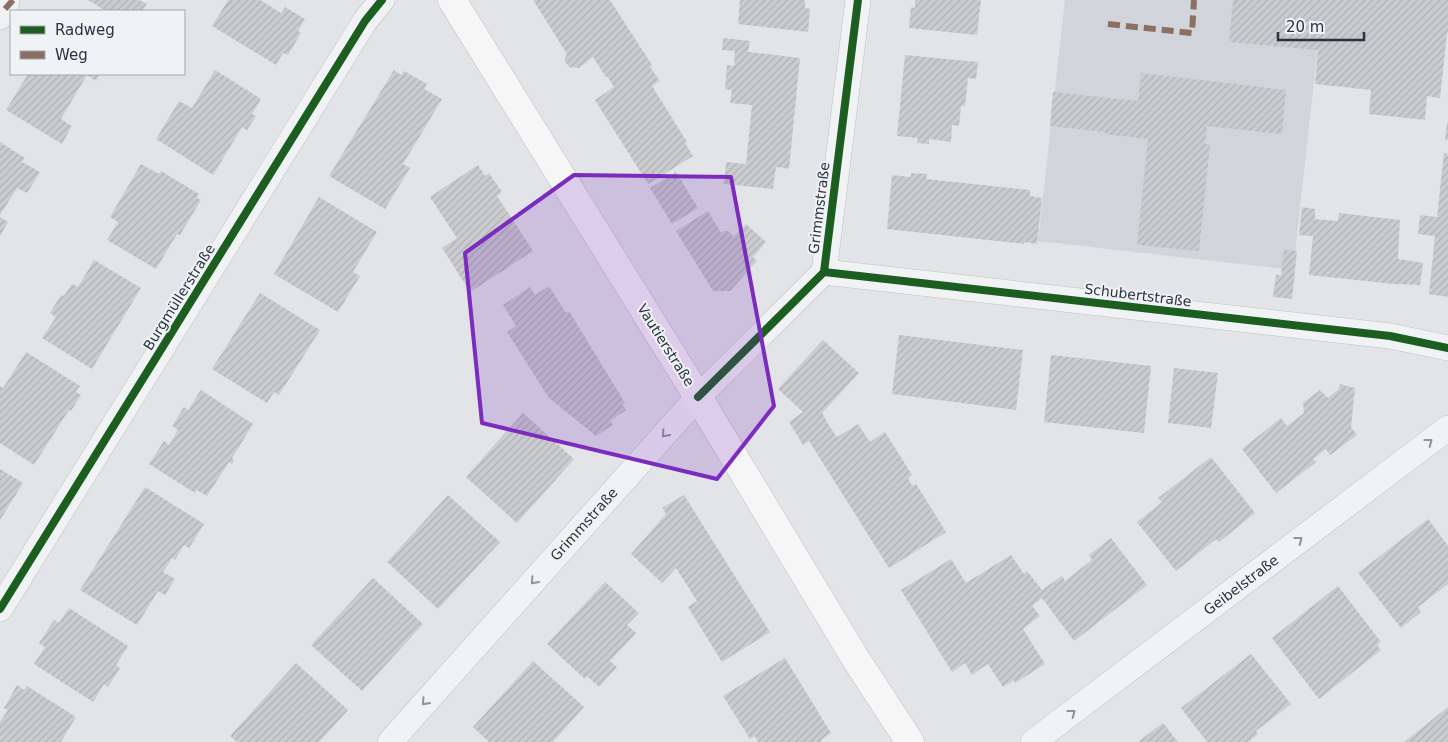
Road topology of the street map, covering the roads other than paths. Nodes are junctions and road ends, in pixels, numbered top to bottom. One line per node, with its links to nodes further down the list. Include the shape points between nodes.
1 (7, 0): 5 (street)
2 (382, 0): 10 (street, Burgmüllerstraße, via 365,21)
3 (452, 0): 8 (main road, Vautierstraße)
4 (858, 0): 6 (street, Grimmstraße)
5 (0, 17)
6 (824, 272): 7 (street, Schubertstraße, via 1390,336); 8 (street, Grimmstraße)
7 (1448, 348)
8 (698, 397): 11 (street, Grimmstraße, one-way to 11); 12 (main road, Vautierstraße, via 857,661)
9 (1448, 428): 13 (street, Geibelstraße, one-way to 9)
10 (0, 609)
11 (390, 742)
12 (910, 742)
13 (1034, 742)

